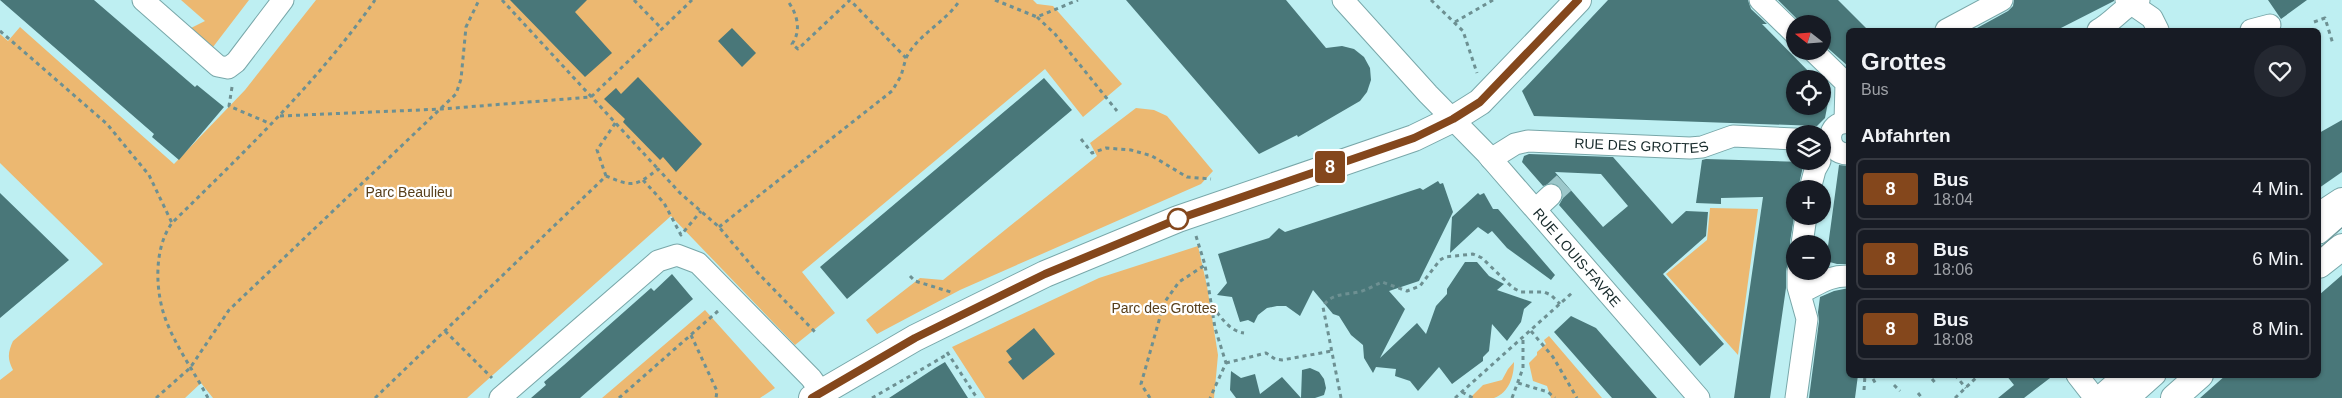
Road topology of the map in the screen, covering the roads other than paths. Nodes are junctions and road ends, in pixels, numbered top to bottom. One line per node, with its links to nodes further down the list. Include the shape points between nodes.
1 (143, 0): 2 (street, via 218,66 228,68)
2 (283, 0)
3 (1342, 0): 14 (street, RUE LOUIS-FAVRE)
4 (1578, 0): 14 (main road, via 1480,102)
5 (1760, 0): 8 (street)
6 (2002, 0): 9 (street)
7 (2132, 1): 10 (street, via 2112,23); 11 (street, via 2152,18)
8 (1786, 25)
9 (1950, 28)
10 (2102, 28)
11 (2157, 28)
12 (1823, 60): 13 (street)
13 (1846, 81)
14 (1453, 119): 18 (street, RUE LOUIS-FAVRE); 34 (main road, via 1414,138 1178,219 1045,274 915,338)
15 (1846, 122): 17 (street, via 1833,128)
16 (1786, 139): 18 (street, RUE DES GROTTES, via 1733,136 1690,148 1528,141 1515,144)
17 (1831, 139)
18 (1491, 159): 35 (street, RUE LOUIS-FAVRE, via 1543,202 1591,276)
19 (2342, 201): 21 (main road)
20 (2342, 213): 22 (street)
21 (2321, 215)
22 (2321, 231)
23 (2342, 247): 24 (main road)
24 (2321, 263)
25 (1846, 276): 27 (street, via 1826,278)
26 (1799, 280): 27 (street)
27 (1800, 293): 36 (street, via 1807,319)
28 (2079, 378): 37 (street)
29 (2125, 378): 38 (main road)
30 (2152, 378): 39 (street)
31 (2170, 378): 40 (street)
32 (2197, 378): 41 (main road)
33 (508, 391): 34 (street, via 658,261 678,256 698,262 811,378)
34 (816, 395)
35 (1699, 398)
36 (1796, 398)
37 (2095, 398)
38 (2102, 398)
39 (2129, 398)
40 (2147, 398)
41 (2174, 398)

